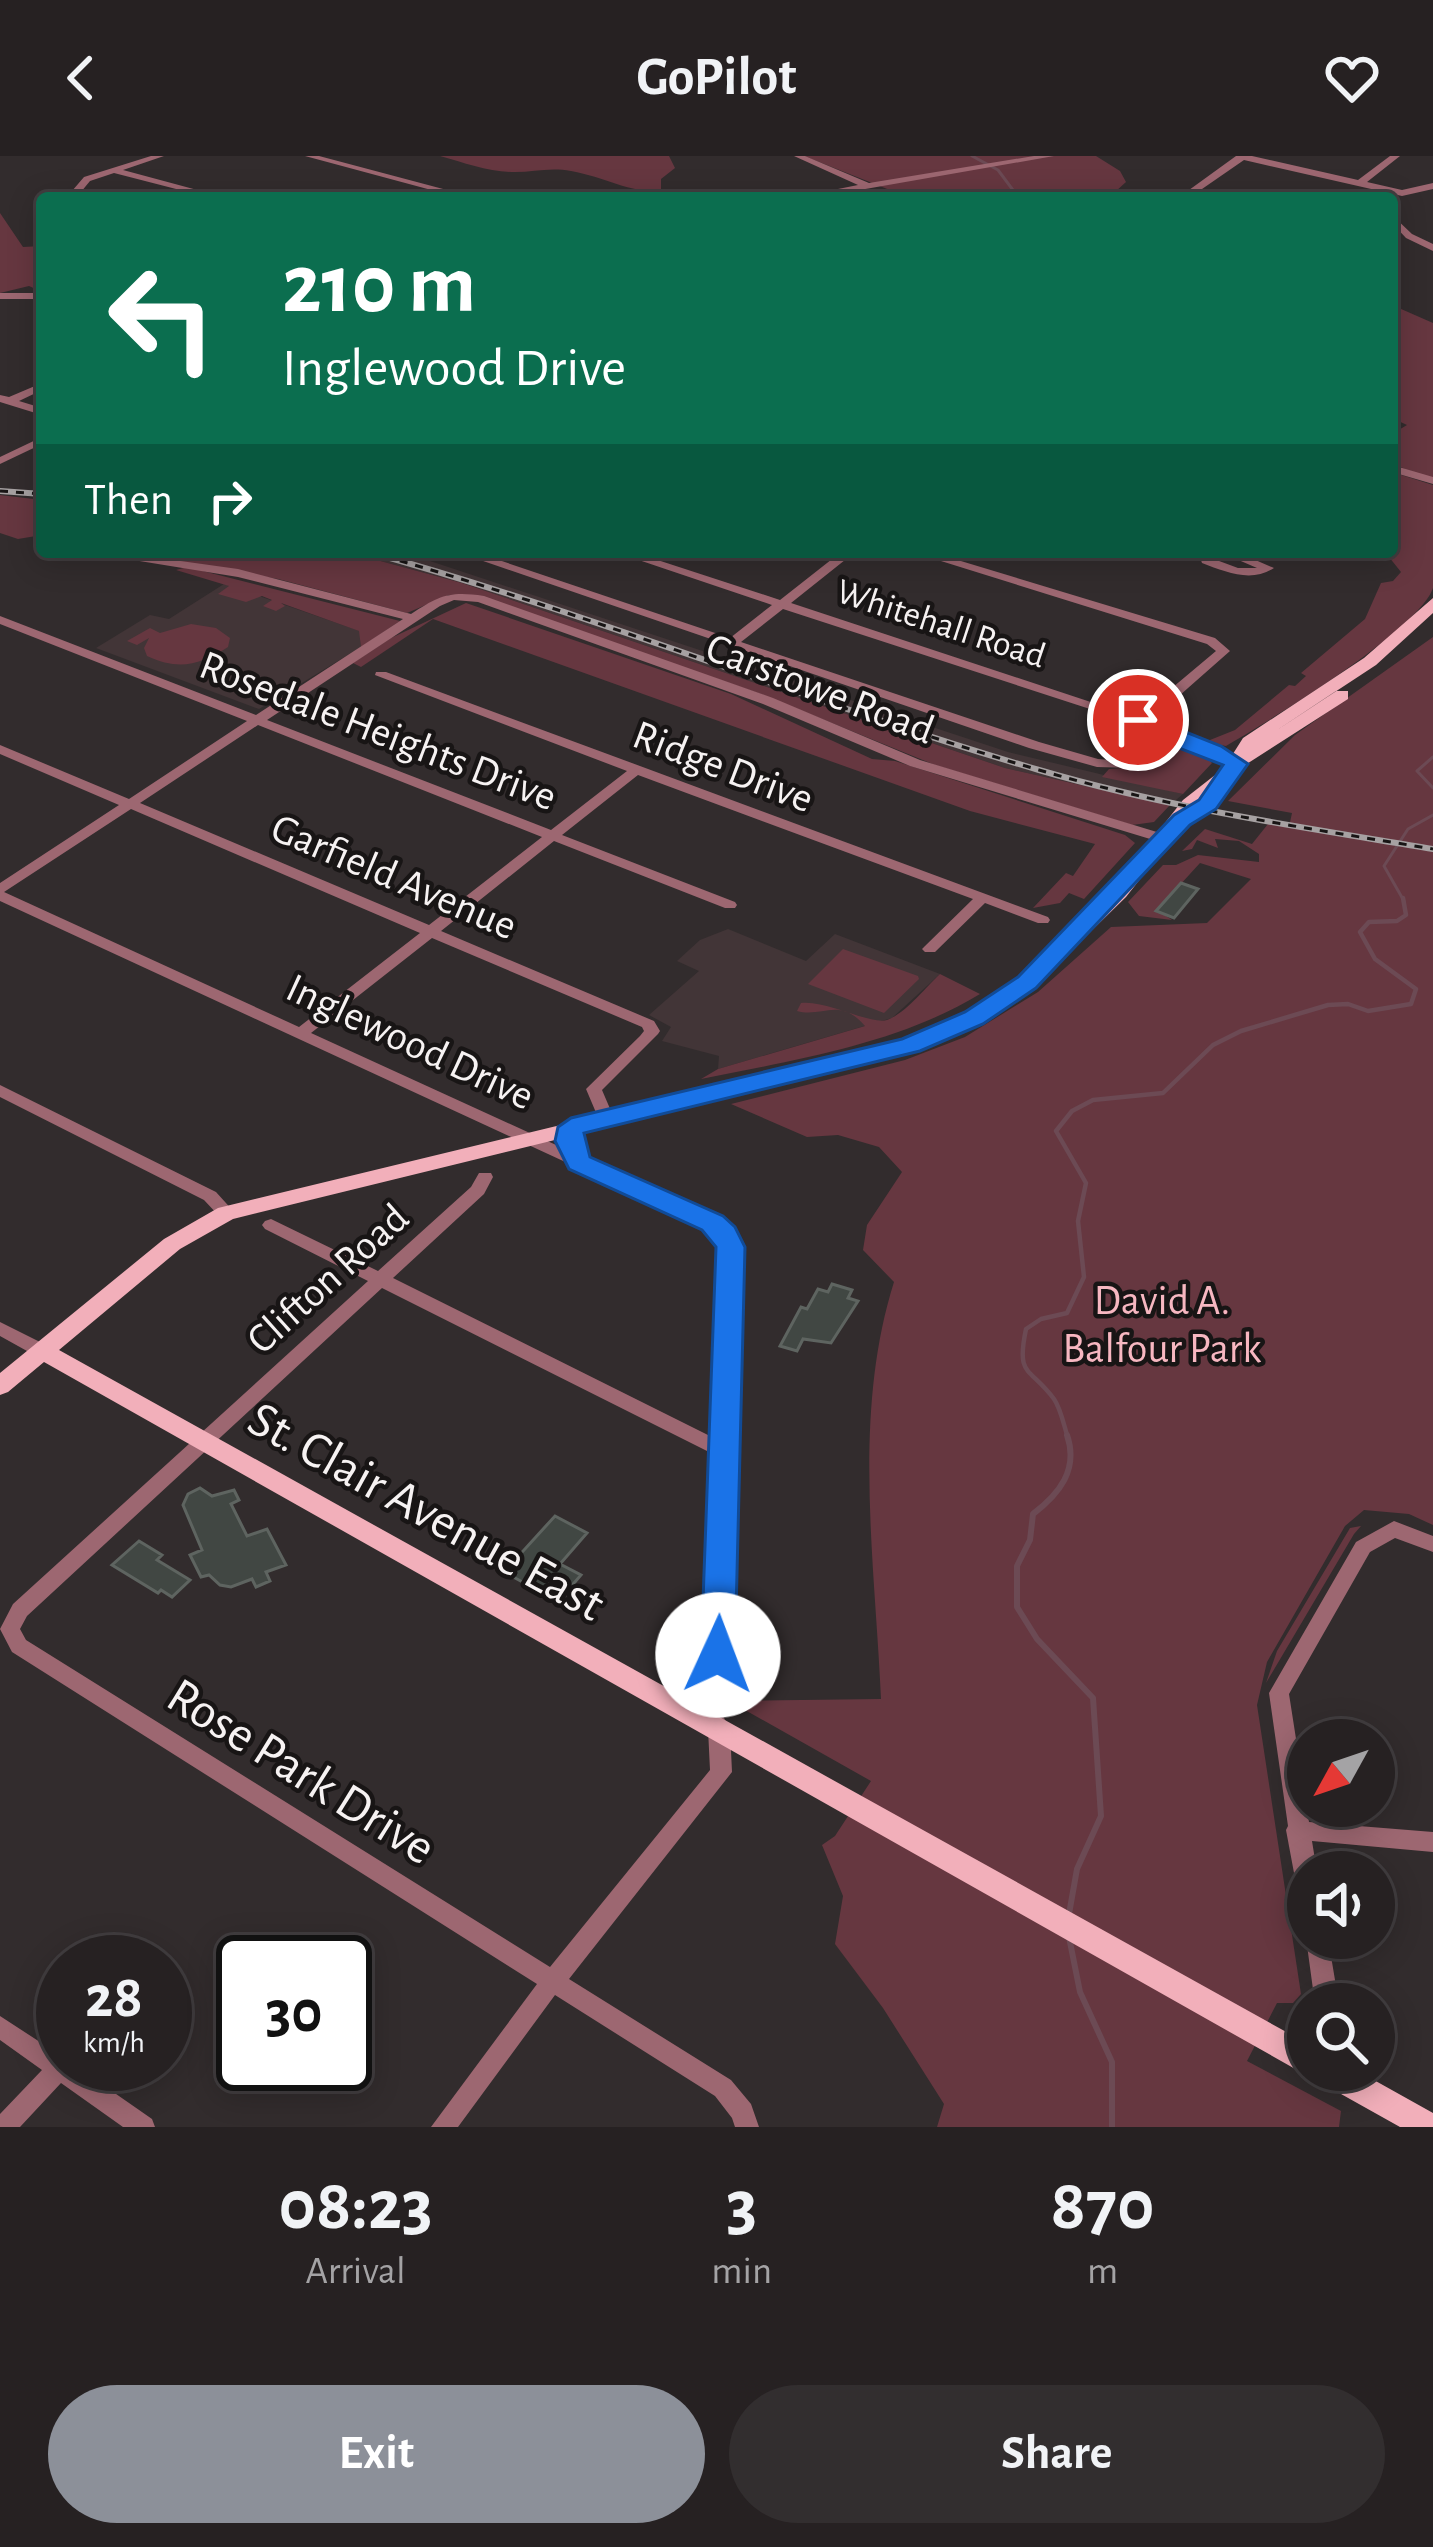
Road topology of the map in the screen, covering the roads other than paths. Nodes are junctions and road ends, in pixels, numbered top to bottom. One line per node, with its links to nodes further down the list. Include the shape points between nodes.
1 (160, 156): 7 (street)
2 (309, 156): 13 (street)
3 (798, 156): 9 (street)
4 (1050, 156): 9 (street)
5 (1241, 156): 8 (street); 15 (street)
6 (1396, 156): 8 (street)
7 (111, 170): 11 (street); 12 (street)
8 (1360, 183): 16 (street)
9 (868, 186): 14 (street)
10 (1433, 187): 17 (street)
11 (75, 192)
12 (198, 192)
13 (449, 192)
14 (833, 192)
15 (1191, 192)
16 (1386, 192)
17 (1398, 196)
18 (1398, 224): 19 (street)
19 (1409, 236): 20 (street); 21 (street)
20 (1398, 237)
21 (1433, 248)
22 (0, 296): 23 (street)
23 (36, 296)
24 (36, 388): 25 (street)
25 (5, 399): 26 (street)
26 (36, 410)
27 (36, 443): 28 (street)
28 (0, 461)
29 (1398, 470): 30 (street)
30 (1433, 482)
31 (147, 558): 42 (street, via 238,572)
32 (482, 558): 39 (street)
33 (501, 558): 39 (street)
34 (640, 558): 41 (street, Whitehall Road)
35 (841, 558): 41 (street)
36 (937, 558): 48 (street, via 1223,648 1166,701)
37 (1206, 558): 38 (street, via 1237,571 1268,568)
38 (1242, 558)
39 (495, 562): 45 (street)
40 (1433, 603): 50 (main road, via 1385,650 1249,742)
41 (782, 604): 45 (street); 48 (street, Whitehall Road)
42 (412, 618): 47 (street); 54 (street, Carstowe Road, via 453,596 480,599 915,763)
43 (0, 620): 47 (street, Rosedale Heights Drive)
44 (1433, 625): 50 (main road)
45 (731, 643): 48 (street, via 1108,766 1127,765)
46 (381, 675): 51 (street, Ridge Drive)
47 (259, 720): 52 (street); 53 (street, Rosedale Heights Drive)
48 (1152, 730): 50 (street, Whitehall Road)
49 (0, 748): 52 (street, Garfield Avenue)
50 (1237, 764): 54 (main road, via 1198,814)
51 (636, 770): 53 (street); 56 (street, Ridge Drive)
52 (131, 804): 55 (street); 59 (street, Garfield Avenue)
53 (553, 834): 57 (street, Rosedale Heights Drive); 59 (street)
54 (1165, 839): 63 (main road, via 1027,983 974,1018 910,1045)
55 (0, 892): 61 (street, Inglewood Drive)
56 (982, 898): 58 (street, Ridge Drive); 60 (street)
57 (730, 905)
58 (1043, 920)
59 (430, 932): 61 (street); 63 (street, Garfield Avenue, via 648,1024 646,1039 595,1089)
60 (930, 949)
61 (301, 1033): 65 (street, Inglewood Drive)
62 (0, 1090): 68 (street, via 210,1196)
63 (606, 1118): 64 (main road)
64 (571, 1127): 65 (main road); 66 (main road)
65 (523, 1138): 66 (street, Inglewood Drive); 68 (main road)
66 (579, 1163): 75 (street, Inglewood Drive, via 725,1234)
67 (485, 1177): 70 (street, Clifton Road)
68 (226, 1214): 72 (main road, via 172,1244)
69 (271, 1225): 70 (street)
70 (382, 1280): 74 (street, Clifton Road); 75 (street)
71 (0, 1328): 72 (street, St. Clair Avenue East)
72 (42, 1351): 73 (main road); 74 (main road, St. Clair Avenue East)
73 (0, 1386)
74 (203, 1443): 77 (street, Clifton Road, via 20,1610); 78 (main road, St. Clair Avenue East)
75 (721, 1450): 78 (street, Inglewood Drive, via 720,1639 697,1686)
76 (1433, 1544): 79 (street, via 1394,1529 1363,1547 1279,1694)
77 (10, 1629): 82 (street, Rose Park Drive, via 19,1646)
78 (718, 1729): 82 (street, Inglewood Drive, via 721,1772); 84 (main road, St. Clair Avenue East)
79 (1297, 1830): 80 (street); 81 (street)
80 (1433, 1842)
81 (1301, 1851)
82 (551, 1983): 91 (street, Inglewood Drive); 92 (street, Rose Park Drive, via 723,2089)
83 (0, 2027): 85 (street)
84 (1287, 2049)
85 (36, 2053)
86 (38, 2091): 89 (street)
87 (90, 2091): 90 (street)
88 (1365, 2091): 93 (main road)
89 (4, 2127)
90 (143, 2127)
91 (443, 2127)
92 (748, 2127)
93 (1429, 2127)

